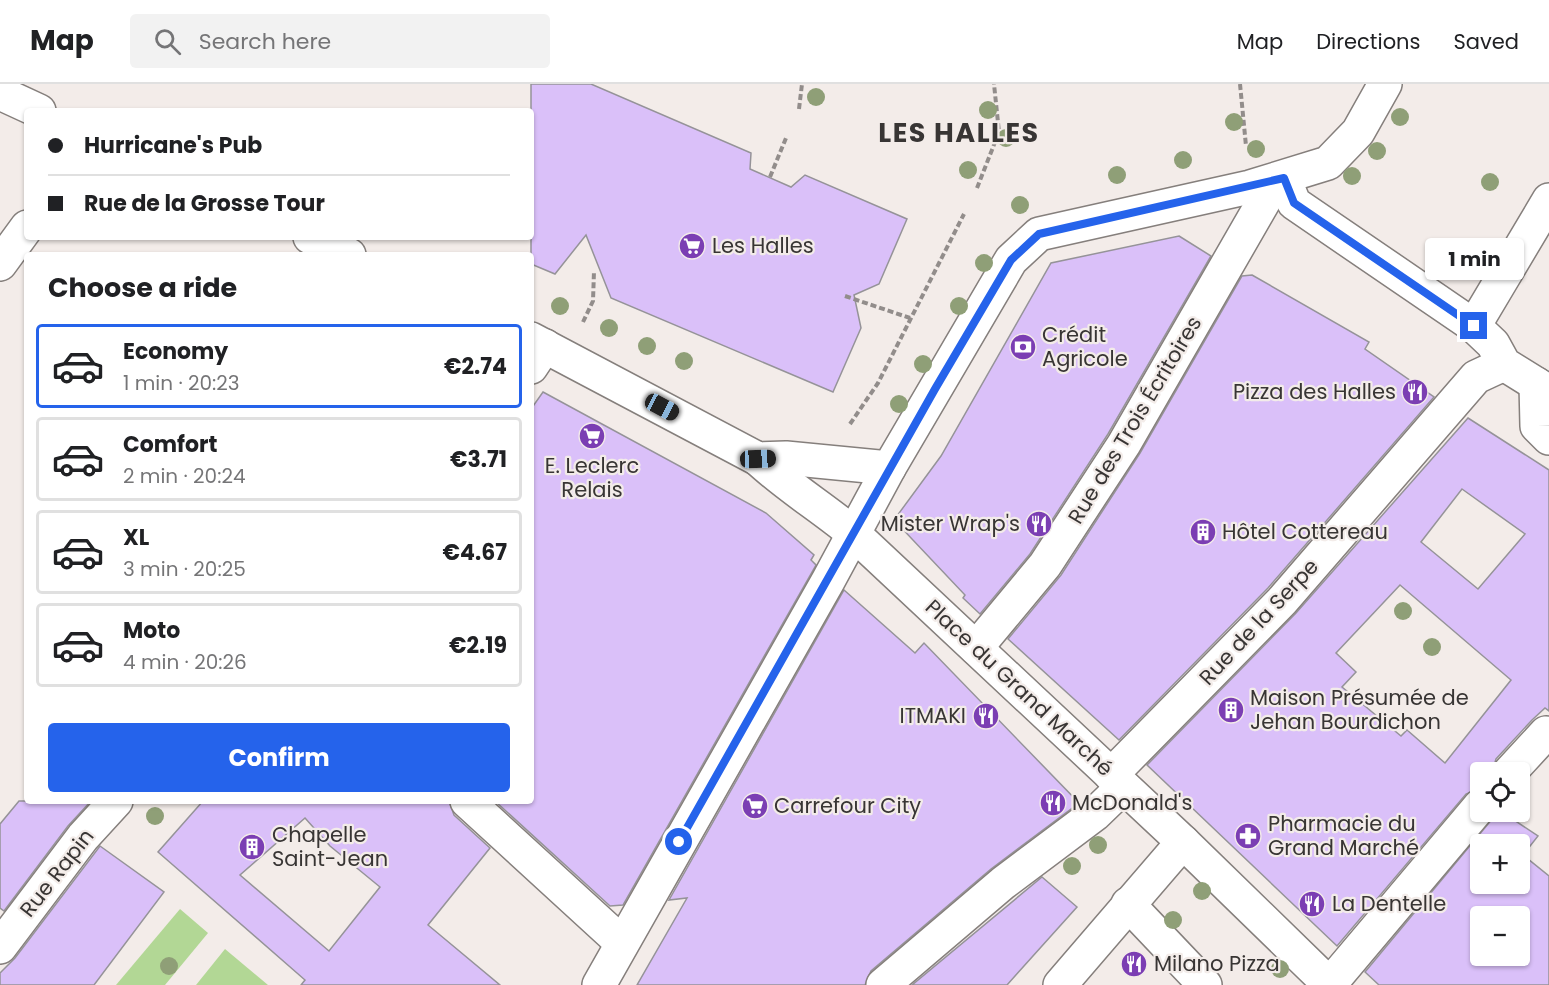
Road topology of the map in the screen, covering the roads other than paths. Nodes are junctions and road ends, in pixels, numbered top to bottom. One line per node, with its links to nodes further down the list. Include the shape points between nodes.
1 (1385, 84): 4 (street, via 1358,132 1328,163)
2 (0, 93): 3 (street)
3 (32, 108)
4 (1280, 179): 10 (street, via 1294,203); 16 (street, via 1039,234 1011,260); 18 (street, Rue des Trois Écritoires, via 1124,444 1045,565)
5 (1549, 200): 10 (street)
6 (24, 231): 9 (street)
7 (316, 240): 8 (street)
8 (342, 252)
9 (0, 264)
10 (1474, 326): 12 (street, via 1493,344)
11 (536, 351): 15 (street, Place du Grand Marché)
12 (1504, 364): 13 (street); 21 (street, Rue de la Serpe, via 1476,377 1282,601)
13 (1543, 388): 14 (street, via 1537,426)
14 (1549, 438)
15 (758, 459): 16 (street); 17 (street, Place du Grand Marché)
16 (889, 468): 17 (street)
17 (854, 534): 18 (street, Place du Grand Marché); 27 (street)
18 (976, 648): 21 (street, Place du Grand Marché)
19 (1549, 735): 20 (street, via 1546,733)
20 (1519, 762)
21 (1117, 781): 25 (street, Place du Grand Marché); 30 (street, Rue de la Serpe, via 1095,813)
22 (113, 804): 28 (street, Rue Rapin, via 83,837)
23 (470, 804): 27 (street)
24 (1470, 818): 33 (street)
25 (1183, 842): 26 (street); 33 (street, Place du Grand Marché)
26 (1128, 904): 31 (street); 32 (street)
27 (622, 943): 29 (street)
28 (0, 947)
29 (599, 985)
30 (883, 985)
31 (1060, 985)
32 (1205, 985)
33 (1330, 985)

